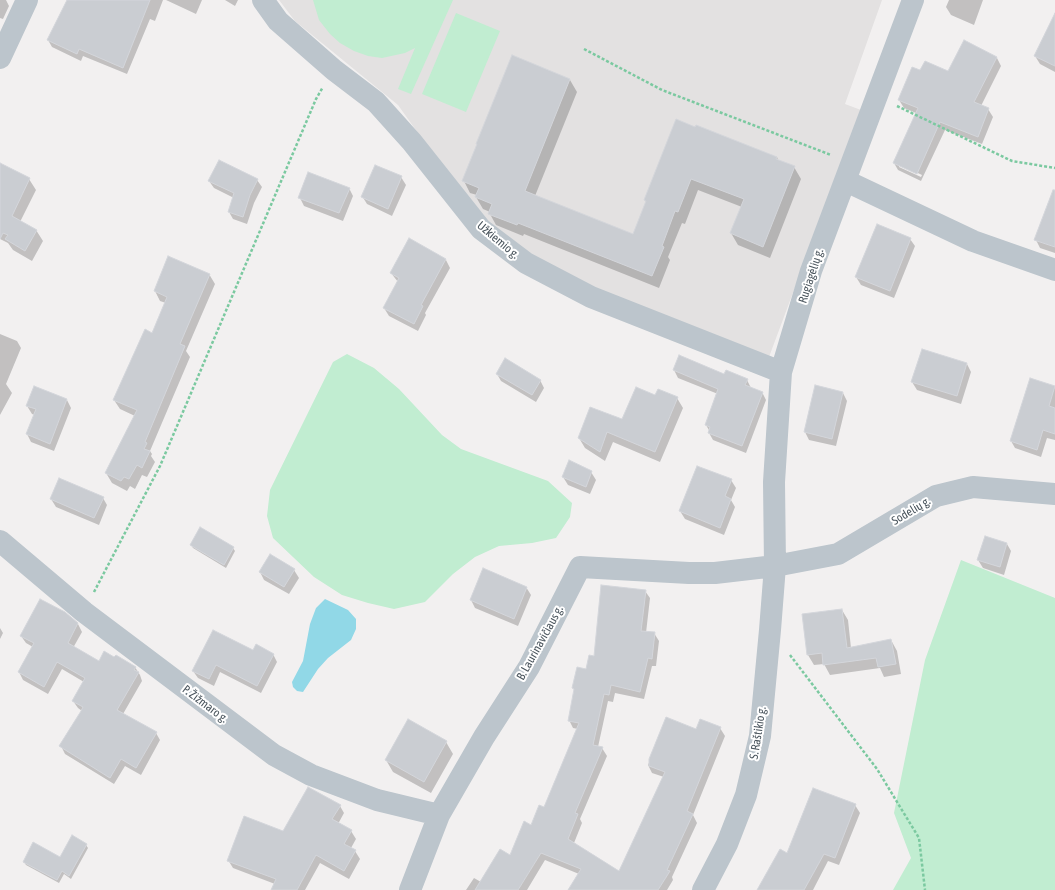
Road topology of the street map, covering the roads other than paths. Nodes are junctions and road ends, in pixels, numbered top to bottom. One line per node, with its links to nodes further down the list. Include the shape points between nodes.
1 (28, 0): 4 (street)
2 (263, 0): 7 (street, Užkiemio g., via 278,21 334,70 376,102 412,142 481,229 526,263 591,297)
3 (913, 0): 5 (street, Rugiagėlių g.)
4 (0, 58)
5 (849, 172): 6 (street, via 973,241); 7 (street, Rugiagėlių g., via 811,271)
6 (1055, 270)
7 (781, 372): 10 (street, Rugiagėlių g., via 774,482)
8 (1055, 494): 10 (street, Sodelių g., via 973,486 936,496 838,554)
9 (0, 541): 11 (street, P. Žižmaro g., via 84,612 274,755 311,775 377,800)
10 (775, 566): 11 (street, B. Laurinavičiaus g., via 715,573 580,568 528,667); 13 (street, S. Raštikio g., via 760,736 746,795 727,844)
11 (439, 815): 12 (street, B. Laurinavičiaus g.)
12 (410, 890)
13 (703, 890)

